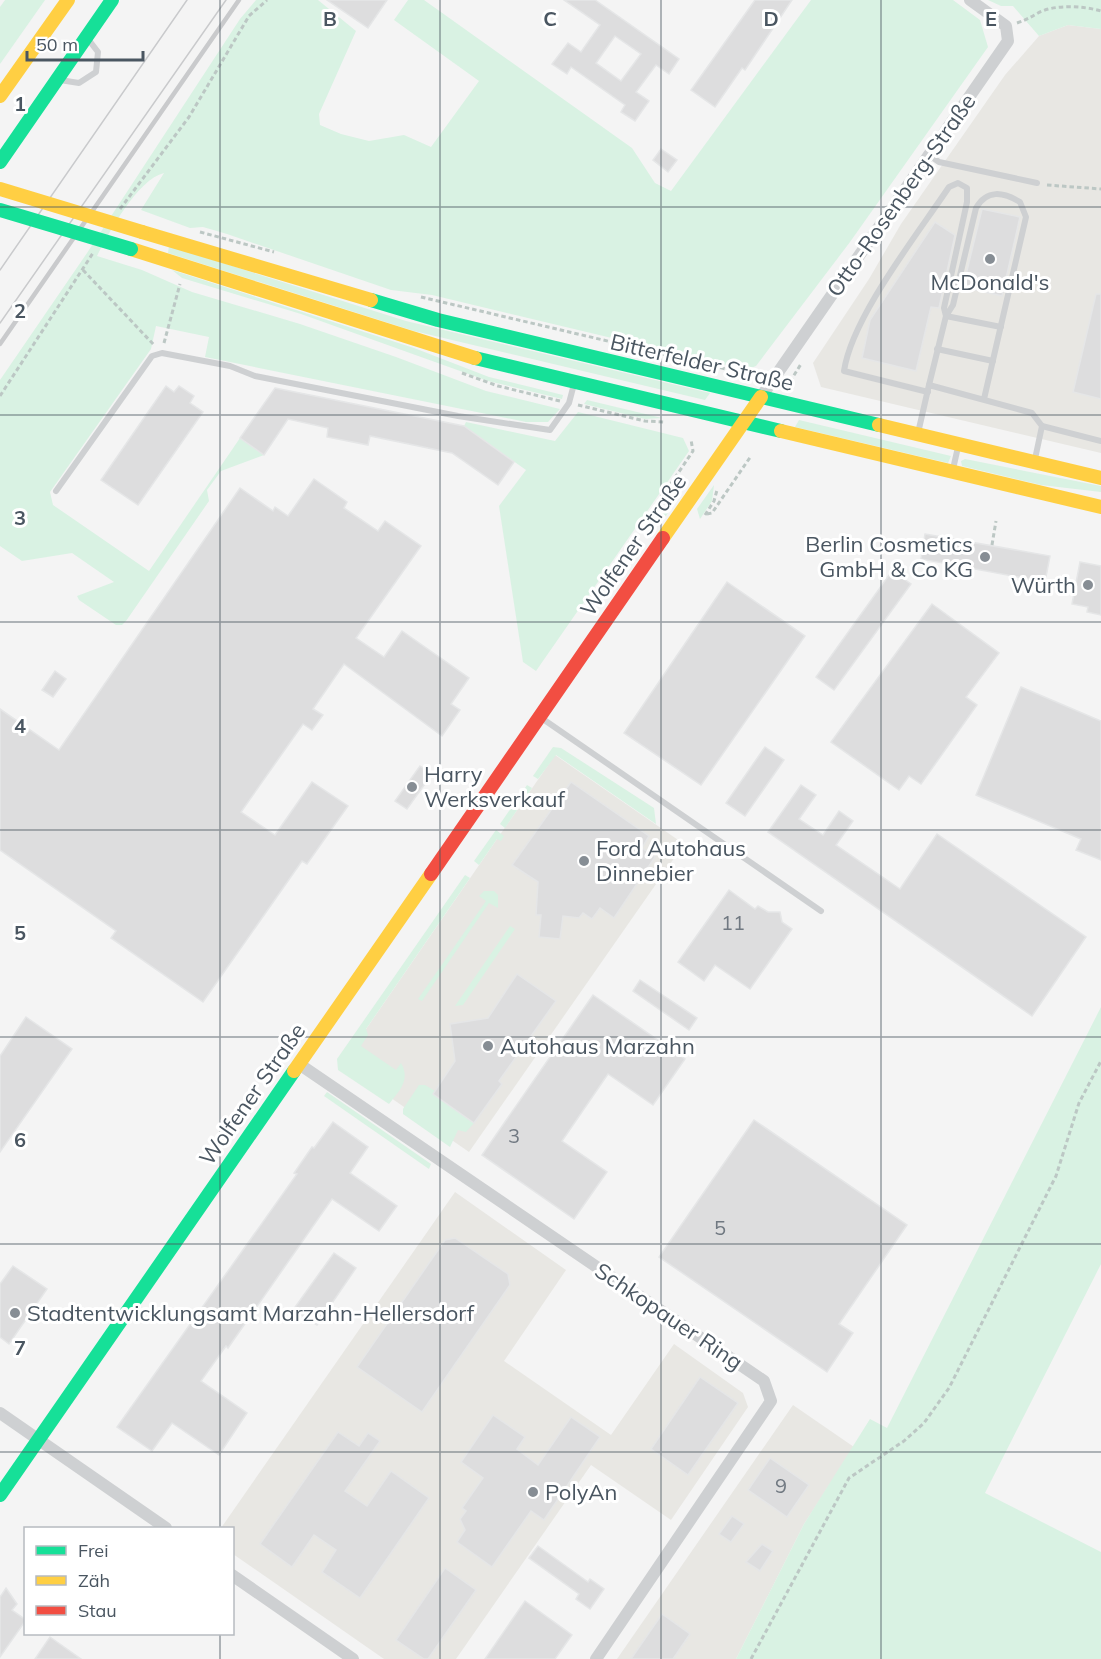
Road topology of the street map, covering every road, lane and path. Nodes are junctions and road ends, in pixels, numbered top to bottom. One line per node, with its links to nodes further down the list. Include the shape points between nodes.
1 (68, 0): 9 (main road)
2 (112, 0): 7 (main road)
3 (267, 0): 18 (path, via 249,16 189,117)
4 (970, 0): 6 (street)
5 (1101, 11): 6 (path, via 1070,7 1040,12 1031,19)
6 (1006, 26): 10 (street, Otto-Rosenberg-Straße, via 1008,41)
7 (86, 37): 8 (main road); 8 (lane, via 98,52 96,72 80,83)
8 (57, 79): 11 (main road)
9 (0, 96)
10 (929, 155): 12 (lane); 36 (street, Otto-Rosenberg-Straße)
11 (0, 162)
12 (960, 167): 13 (lane); 14 (lane)
13 (958, 183): 27 (lane, via 967,188 967,202 944,308); 34 (lane, via 949,188 885,282 847,351 844,371)
14 (1036, 183): 16 (path)
15 (0, 189): 23 (main road, Bitterfelder Straße, bridge)
16 (1101, 189)
17 (0, 210): 26 (main road, bridge)
18 (117, 215)
19 (194, 232): 21 (path, via 205,231)
20 (94, 252): 22 (path)
21 (284, 255)
22 (83, 270): 30 (path); 35 (path)
23 (296, 277): 26 (main road); 36 (main road, Bitterfelder Straße, via 393,309)
24 (180, 284): 30 (path)
25 (411, 295): 32 (path)
26 (323, 309): 33 (main road, via 474,358)
27 (946, 316): 28 (lane); 28 (lane, via 953,305 976,208 989,194 1000,194 1020,202 1026,216); 29 (lane)
28 (1001, 327): 31 (lane)
29 (937, 349): 31 (lane); 34 (lane)
30 (162, 353): 33 (lane, via 379,401 550,430 569,403); 48 (lane, via 152,356)
31 (993, 361): 37 (lane)
32 (743, 373)
33 (574, 384): 38 (main road)
34 (928, 389): 37 (lane); 40 (lane)
35 (0, 396)
36 (761, 397): 38 (main road, Wolfener Straße); 40 (main road, Bitterfelder Straße)
37 (984, 399): 39 (lane, via 1032,413)
38 (743, 423): 46 (main road); 54 (main road, Wolfener Straße)
39 (1042, 426): 42 (lane); 45 (lane)
40 (918, 434): 43 (main road, Bitterfelder Straße)
41 (691, 440): 50 (path, via 693,451 656,506)
42 (1101, 441)
43 (959, 443): 45 (main road, Bitterfelder Straße); 46 (lane)
44 (751, 456): 51 (path, via 712,513)
45 (1034, 461): 47 (main road, Bitterfelder Straße)
46 (952, 472): 49 (main road)
47 (1101, 478)
48 (56, 491)
49 (1101, 507)
50 (658, 509)
51 (705, 514)
52 (996, 521): 53 (path)
53 (992, 545)
54 (539, 717): 55 (lane); 57 (main road, Wolfener Straße)
55 (821, 911)
56 (1101, 1061): 65 (path, via 1080,1103 1056,1176 949,1388 924,1423 849,1478)
57 (299, 1064): 59 (main road, Wolfener Straße); 64 (street, Schkopauer Ring, via 764,1381 771,1401)
58 (0, 1413): 59 (street)
59 (39, 1440): 60 (main road, Wolfener Straße); 61 (street)
60 (0, 1495)
61 (165, 1527)
62 (234, 1576): 63 (street)
63 (353, 1659)
64 (596, 1659)
65 (751, 1659)

